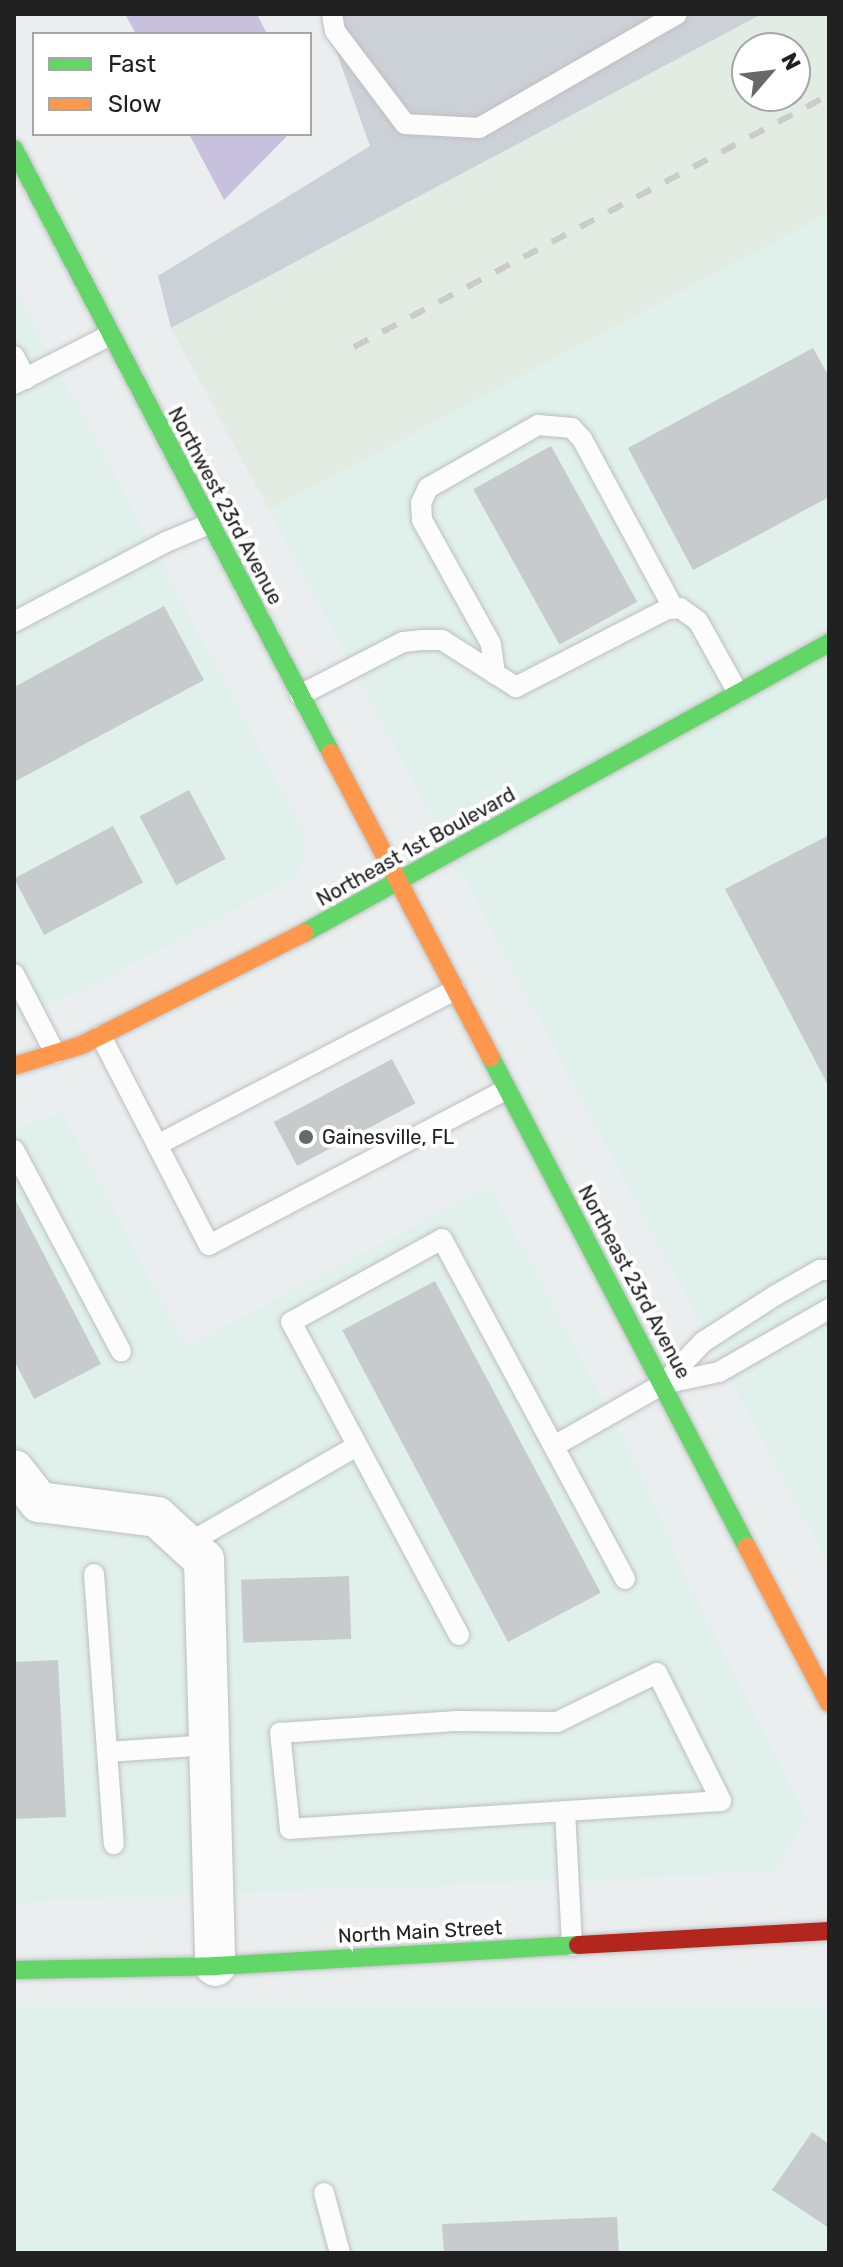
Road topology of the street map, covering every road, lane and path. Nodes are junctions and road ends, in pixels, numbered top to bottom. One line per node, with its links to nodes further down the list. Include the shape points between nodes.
1 (332, 14): 2 (lane, via 335,31 405,124 479,128)
2 (677, 14)
3 (14, 149): 4 (main road, Northwest 23rd Avenue)
4 (110, 335): 6 (lane); 7 (main road, Northwest 23rd Avenue)
5 (14, 356): 6 (lane)
6 (20, 381)
7 (209, 524): 9 (lane); 13 (main road, Northwest 23rd Avenue)
8 (674, 609): 11 (lane, via 531,682 516,687); 11 (lane, via 582,439 572,428 538,425 428,488 421,503 422,520 491,644); 12 (lane, via 698,621)
9 (14, 622)
10 (829, 643): 12 (main road, Northeast 1st Boulevard)
11 (495, 674): 13 (lane, via 442,640 403,642)
12 (738, 693): 14 (main road, Northeast 1st Boulevard)
13 (300, 695): 14 (main road, Northwest 23rd Avenue)
14 (400, 882): 16 (main road, Northeast 23rd Avenue); 17 (main road, Northeast 1st Boulevard)
15 (14, 974): 18 (lane)
16 (455, 990): 20 (main road, Northeast 23rd Avenue); 21 (lane)
17 (101, 1036): 18 (main road, Northeast 1st Boulevard); 21 (lane)
18 (55, 1053): 19 (main road, Northeast 1st Boulevard)
19 (14, 1066)
20 (505, 1090): 21 (lane, via 209,1245); 26 (main road, Northeast 23rd Avenue)
21 (157, 1145)
22 (14, 1150): 25 (lane)
23 (829, 1270): 26 (lane, via 820,1270 703,1342)
24 (829, 1309): 26 (lane, via 719,1372)
25 (121, 1351)
26 (663, 1384): 28 (lane); 34 (main road, Northeast 23rd Avenue)
27 (357, 1446): 28 (lane, via 291,1322 442,1239); 30 (lane); 33 (lane)
28 (554, 1446): 32 (lane)
29 (14, 1470): 30 (street, via 39,1502 157,1517)
30 (187, 1544): 35 (street, via 204,1560)
31 (94, 1574): 36 (lane)
32 (625, 1579)
33 (459, 1635)
34 (829, 1703)
35 (210, 1745): 36 (lane); 41 (street)
36 (107, 1752): 38 (lane)
37 (565, 1811): 37 (lane, via 290,1829 280,1733 458,1721 557,1722 657,1673 721,1801); 40 (lane)
38 (114, 1844)
39 (829, 1931): 40 (main road, North Main Street)
40 (572, 1946): 41 (main road, North Main Street)
41 (215, 1966): 42 (main road, North Main Street)
42 (14, 1970)
43 (324, 2193): 44 (lane)
44 (340, 2253)

